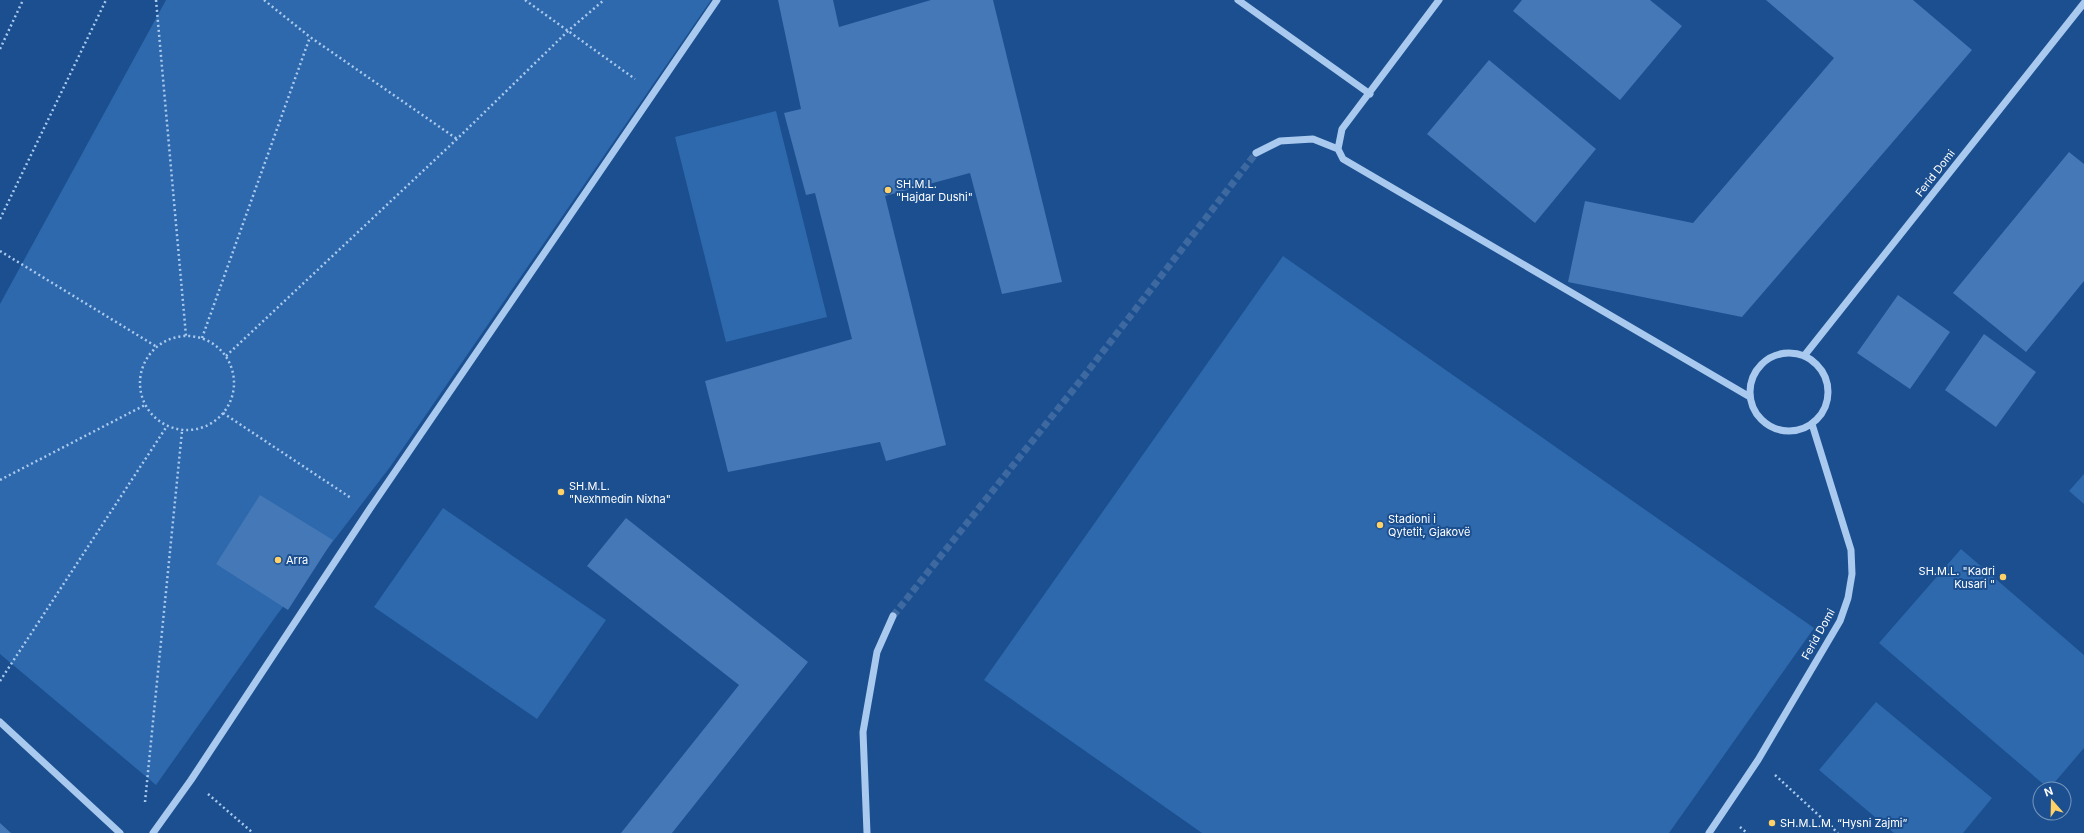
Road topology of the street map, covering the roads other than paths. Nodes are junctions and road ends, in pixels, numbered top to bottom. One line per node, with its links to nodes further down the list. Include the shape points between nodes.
1 (716, 0): 14 (street)
2 (1238, 0): 5 (street)
3 (1439, 0): 5 (street)
4 (2084, 3): 8 (street, Ferid Domi)
5 (1370, 94): 6 (street, via 1342,129)
6 (1338, 149): 7 (street, via 1313,140 1280,141); 9 (street, via 1343,159)
7 (1256, 153)
8 (1804, 356): 9 (street, via 1790,353 1765,362 1756,372 1751,384); 10 (street, via 1824,374 1828,388 1827,401)
9 (1750, 397): 10 (street, via 1754,411 1762,421 1774,428 1800,430)
10 (1812, 424): 16 (street, Ferid Domi, via 1851,550 1852,574 1848,598 1840,621 1758,760)
11 (893, 616): 15 (street, via 877,652 863,732)
12 (0, 722): 13 (street)
13 (120, 833)
14 (153, 833)
15 (867, 833)
16 (1709, 833)

